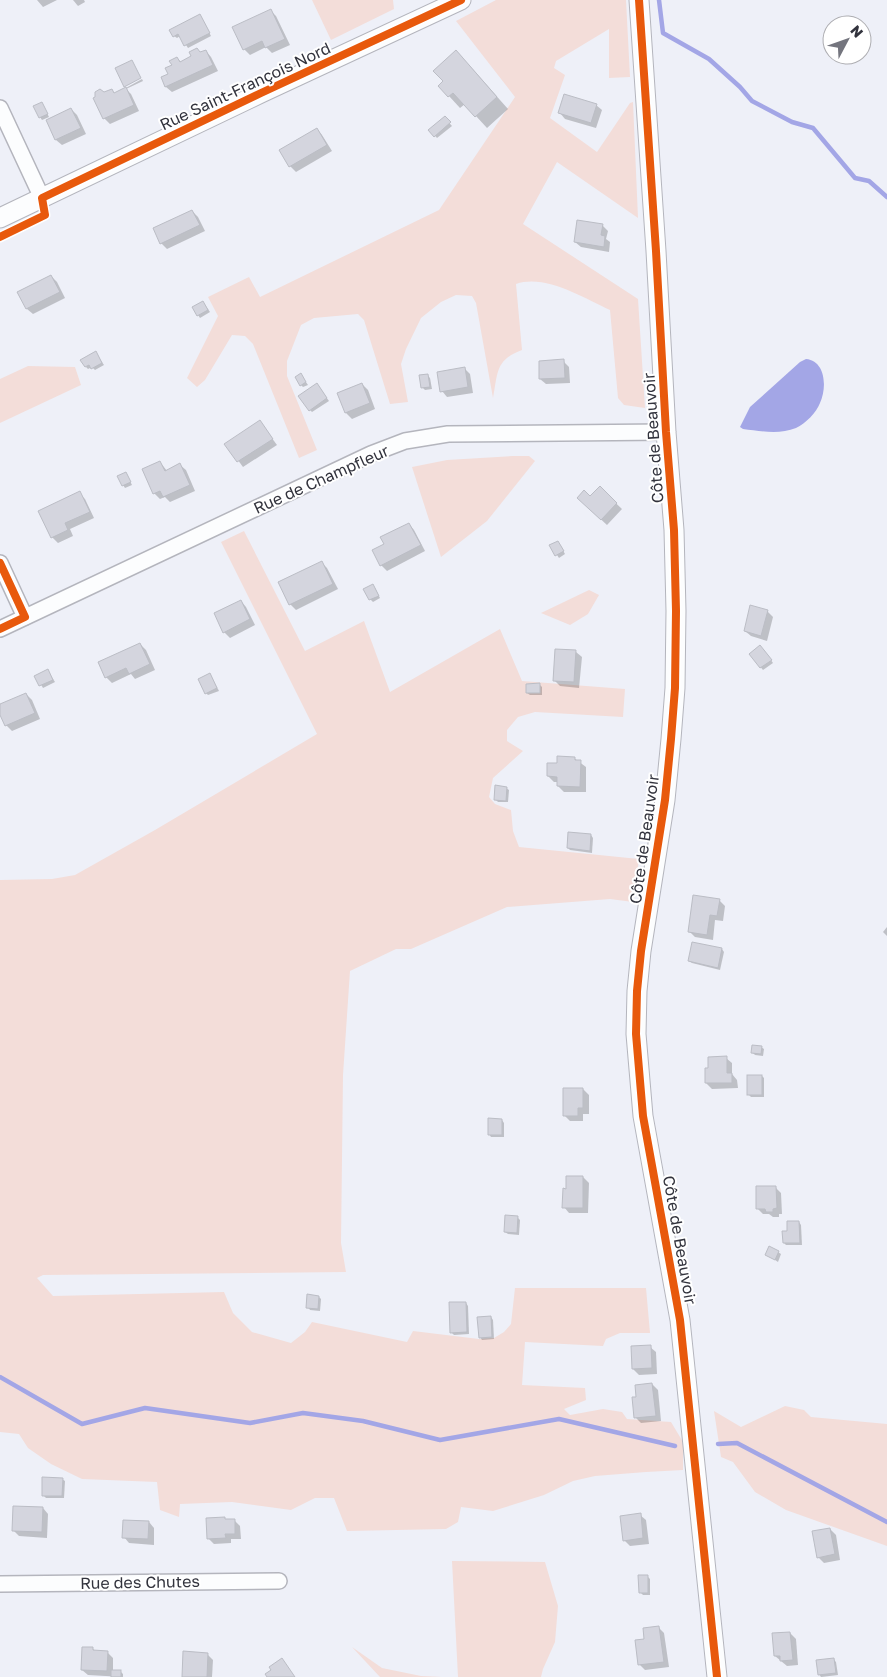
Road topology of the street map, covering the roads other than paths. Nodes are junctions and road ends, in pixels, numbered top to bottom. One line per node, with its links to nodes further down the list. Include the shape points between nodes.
1 (461, 0): 4 (street, Rue Saint-François Nord)
2 (639, 0): 6 (street, Côte de Beauvoir)
3 (0, 108): 4 (street)
4 (42, 198): 5 (street, Rue Saint-François Nord)
5 (0, 218)
6 (666, 432): 8 (street, Rue de Champfleur, via 448,434 405,442 371,454); 12 (street, Côte de Beauvoir, via 674,530 675,688 665,800 641,952 636,1034 643,1116 680,1320)
7 (0, 563): 8 (street)
8 (25, 617): 9 (street, Rue de Champfleur)
9 (0, 629)
10 (279, 1581): 11 (street, Rue des Chutes)
11 (0, 1584)
12 (718, 1677)

